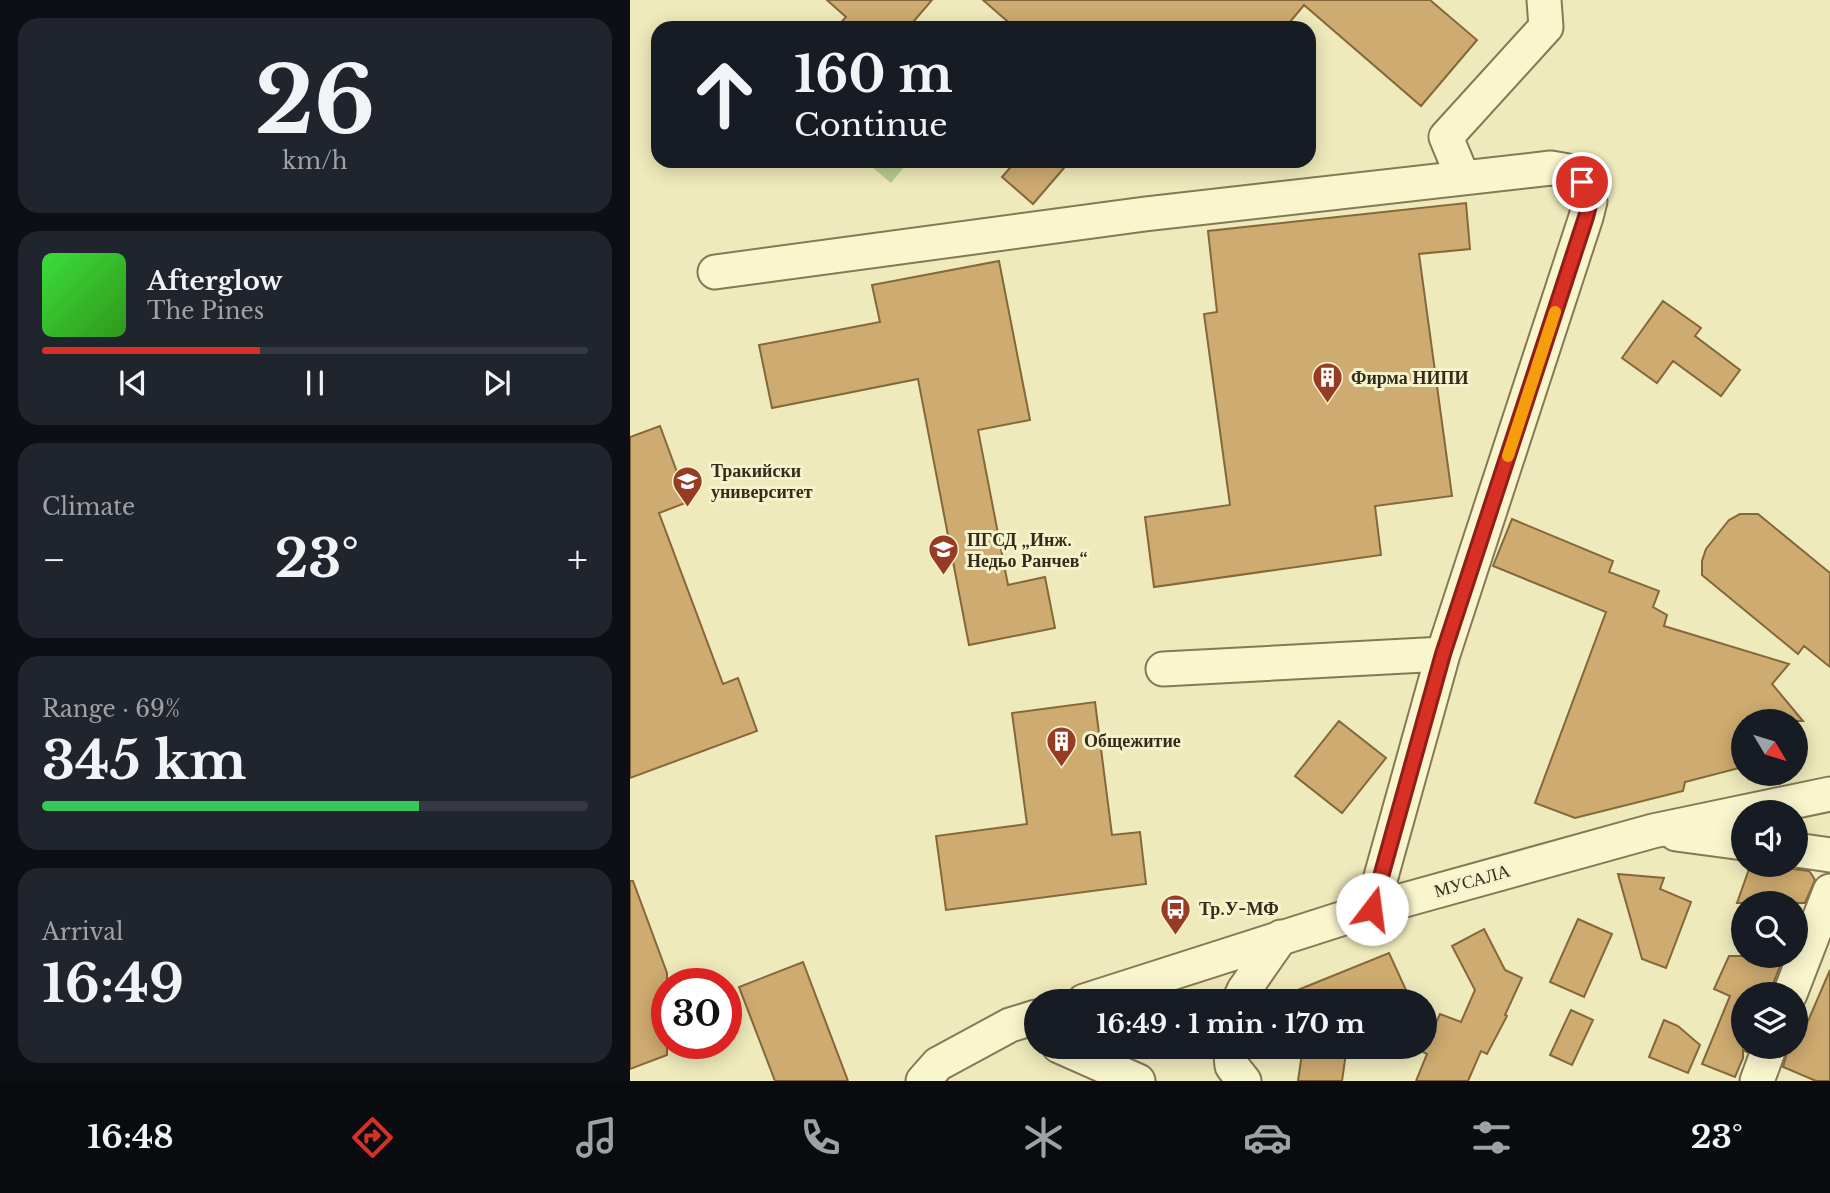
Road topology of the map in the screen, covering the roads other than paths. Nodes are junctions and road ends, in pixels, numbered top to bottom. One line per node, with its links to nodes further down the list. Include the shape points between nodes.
1 (1544, 0): 2 (street, via 1546,27 1446,137)
2 (1463, 178): 3 (street, via 1145,214); 4 (street, via 1568,170 1582,182 1590,201)
3 (715, 272)
4 (1443, 654): 5 (street); 12 (street)
5 (1163, 669)
6 (1830, 794): 7 (street, МУСАЛА)
7 (1653, 831): 8 (street); 12 (street, МУСАЛА)
8 (1731, 841)
9 (1808, 852): 10 (street)
10 (1830, 855)
11 (1830, 891): 14 (street)
12 (1372, 909): 13 (street, МУСАЛА)
13 (1281, 937): 15 (street, МУСАЛА); 16 (street)
14 (1795, 982)
15 (1121, 989)
16 (1245, 989)
17 (1024, 1027): 21 (street, via 938,1064)
18 (1088, 1059): 22 (street)
19 (1231, 1059): 23 (street)
20 (1765, 1059): 24 (street)
21 (923, 1081)
22 (1138, 1081)
23 (1244, 1081)
24 (1756, 1081)

